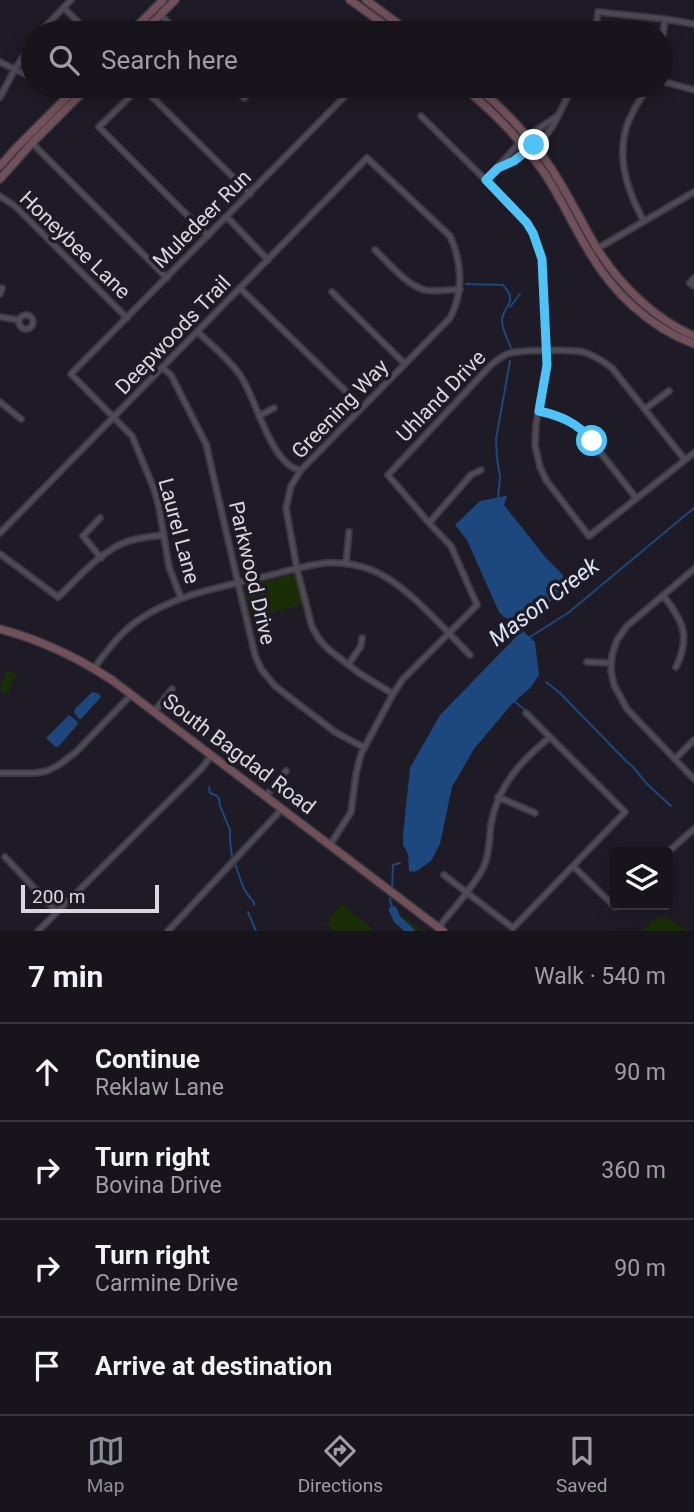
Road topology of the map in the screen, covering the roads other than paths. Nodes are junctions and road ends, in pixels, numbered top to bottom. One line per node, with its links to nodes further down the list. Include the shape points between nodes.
1 (71, 0): 6 (street)
2 (163, 0): 11 (main road)
3 (175, 0): 7 (main road)
4 (350, 0): 14 (main road)
5 (366, 0): 15 (main road)
6 (64, 8): 9 (street); 10 (street)
7 (160, 15): 12 (main road); 13 (street)
8 (665, 19): 16 (street, via 598,12); 17 (street)
9 (51, 21)
10 (77, 21)
11 (142, 21)
12 (154, 21)
13 (166, 21)
14 (379, 21)
15 (395, 21)
16 (597, 21)
17 (694, 24)
18 (21, 60): 20 (street)
19 (0, 62): 20 (street)
20 (15, 69): 21 (street); 24 (street)
21 (21, 72)
22 (673, 84): 23 (street)
23 (694, 90)
24 (0, 97)
25 (66, 98): 41 (main road)
26 (77, 98): 38 (main road)
27 (129, 98): 50 (street, via 99,127)
28 (153, 98): 46 (street)
29 (343, 98): 46 (street, Muledeer Run)
30 (476, 98): 37 (main road)
31 (489, 98): 36 (main road)
32 (567, 98): 35 (street)
33 (641, 98): 49 (street, via 629,121 624,152 626,180)
34 (421, 116): 44 (street)
35 (557, 116): 36 (street); 39 (street, via 546,135)
36 (527, 136): 37 (street); 39 (main road)
37 (520, 142): 39 (main road); 42 (street)
38 (32, 143): 43 (main road); 54 (street)
39 (531, 147): 42 (street); 52 (main road, via 568,195)
40 (367, 158): 53 (street, Deepwoods Trail); 59 (street, Greening Way, via 450,236)
41 (0, 166)
42 (498, 168): 44 (street)
43 (0, 179)
44 (486, 180): 68 (street, via 527,223 538,246)
45 (694, 191): 49 (street)
46 (250, 194): 48 (street, Muledeer Run)
47 (0, 196): 63 (street, Honeybee Lane)
48 (227, 217): 50 (street, Muledeer Run); 53 (street)
49 (644, 221): 52 (street)
50 (208, 236): 54 (street, Muledeer Run)
51 (376, 250): 59 (street, via 417,286)
52 (593, 251): 66 (main road, via 646,305); 67 (main road, via 609,281 636,309 659,327)
53 (268, 260): 58 (street, Deepwoods Trail)
54 (167, 278): 63 (street, Muledeer Run)
55 (694, 278): 56 (street)
56 (692, 285)
57 (2, 288): 61 (street)
58 (240, 288): 65 (street, Deepwoods Trail); 74 (street)
59 (460, 289): 69 (street, Greening Way, via 450,318)
60 (332, 292): 69 (street)
61 (0, 294)
62 (0, 317): 64 (street)
63 (127, 318): 71 (street, Muledeer Run)
64 (19, 320)
65 (198, 332): 70 (street, Deepwoods Trail); 78 (street, via 239,373)
66 (694, 336)
67 (694, 344)
68 (547, 351): 76 (street, Uhland Drive, via 570,350 597,357 612,368); 77 (street); 87 (street, Uhland Drive, via 501,357 388,475)
69 (405, 364): 74 (street, Greening Way)
70 (163, 368): 79 (street, Deepwoods Trail); 96 (street, Parkwood Drive, via 171,375 206,444)
71 (71, 374): 79 (street, Laurel Lane)
72 (669, 391): 76 (street)
73 (0, 402): 80 (street)
74 (362, 407): 83 (street, Greening Way)
75 (274, 408): 78 (street)
76 (645, 409): 82 (street, Uhland Drive)
77 (539, 411): 85 (street, via 579,427); 85 (street, via 535,445 540,467 589,536)
78 (259, 416): 83 (street, via 277,451)
79 (114, 417): 89 (street, Deepwoods Trail); 90 (street, Laurel Lane, via 132,436 154,489)
80 (21, 419)
81 (694, 453): 82 (street)
82 (685, 460): 85 (street)
83 (300, 470): 94 (street, Greening Way, via 286,508)
84 (481, 470): 87 (street, via 471,475)
85 (636, 498)
86 (100, 518): 92 (street, via 83,536)
87 (429, 523): 100 (street, via 451,546 477,605)
88 (349, 532): 93 (street)
89 (0, 533)
90 (163, 535): 92 (street, via 125,542); 98 (street, Laurel Lane)
91 (0, 554): 92 (street, via 58,597)
92 (102, 558)
93 (346, 564): 94 (street); 100 (street, via 393,582)
94 (297, 569): 96 (street); 105 (street, Greening Way, via 315,633)
95 (694, 569): 97 (street)
96 (238, 583): 98 (street); 115 (street, Parkwood Drive, via 264,673 335,732)
97 (663, 595): 104 (street, via 627,626 617,640); 106 (street, via 683,628 685,641)
98 (181, 598): 107 (street, via 137,621)
99 (0, 629): 107 (main road, South Bagdad Road, via 50,645)
100 (449, 634): 102 (street); 109 (street)
101 (362, 638): 105 (street)
102 (470, 655)
103 (587, 662): 104 (street)
104 (611, 663): 117 (street, via 614,685 627,709)
105 (348, 665): 109 (street, Greening Way)
106 (676, 667)
107 (94, 668): 110 (main road, South Bagdad Road)
108 (172, 689): 111 (street)
109 (393, 694): 115 (street)
110 (131, 695): 111 (main road, South Bagdad Road); 119 (street, via 59,765 35,773)
111 (154, 712): 116 (main road, South Bagdad Road)
112 (526, 713): 113 (street)
113 (550, 737): 122 (street, via 514,770); 129 (street, via 625,812)
114 (694, 740): 117 (street)
115 (363, 747): 126 (street, via 351,812)
116 (212, 755): 121 (main road, South Bagdad Road); 133 (street)
117 (675, 759): 120 (street)
118 (286, 771): 121 (street)
119 (0, 774)
120 (694, 779)
121 (266, 797): 123 (main road, South Bagdad Road)
122 (498, 797): 124 (street); 131 (street, via 488,855)
123 (282, 809): 126 (main road, South Bagdad Road); 136 (street)
124 (535, 813)
125 (694, 830): 127 (street)
126 (330, 845): 134 (main road, South Bagdad Road)
127 (673, 848)
128 (5, 857): 133 (street)
129 (573, 866): 131 (street, via 513,928); 132 (street)
130 (444, 874): 131 (street)
131 (466, 892): 134 (street)
132 (610, 900)
133 (57, 912): 135 (street)
134 (441, 929)
135 (38, 931)
136 (168, 931)

